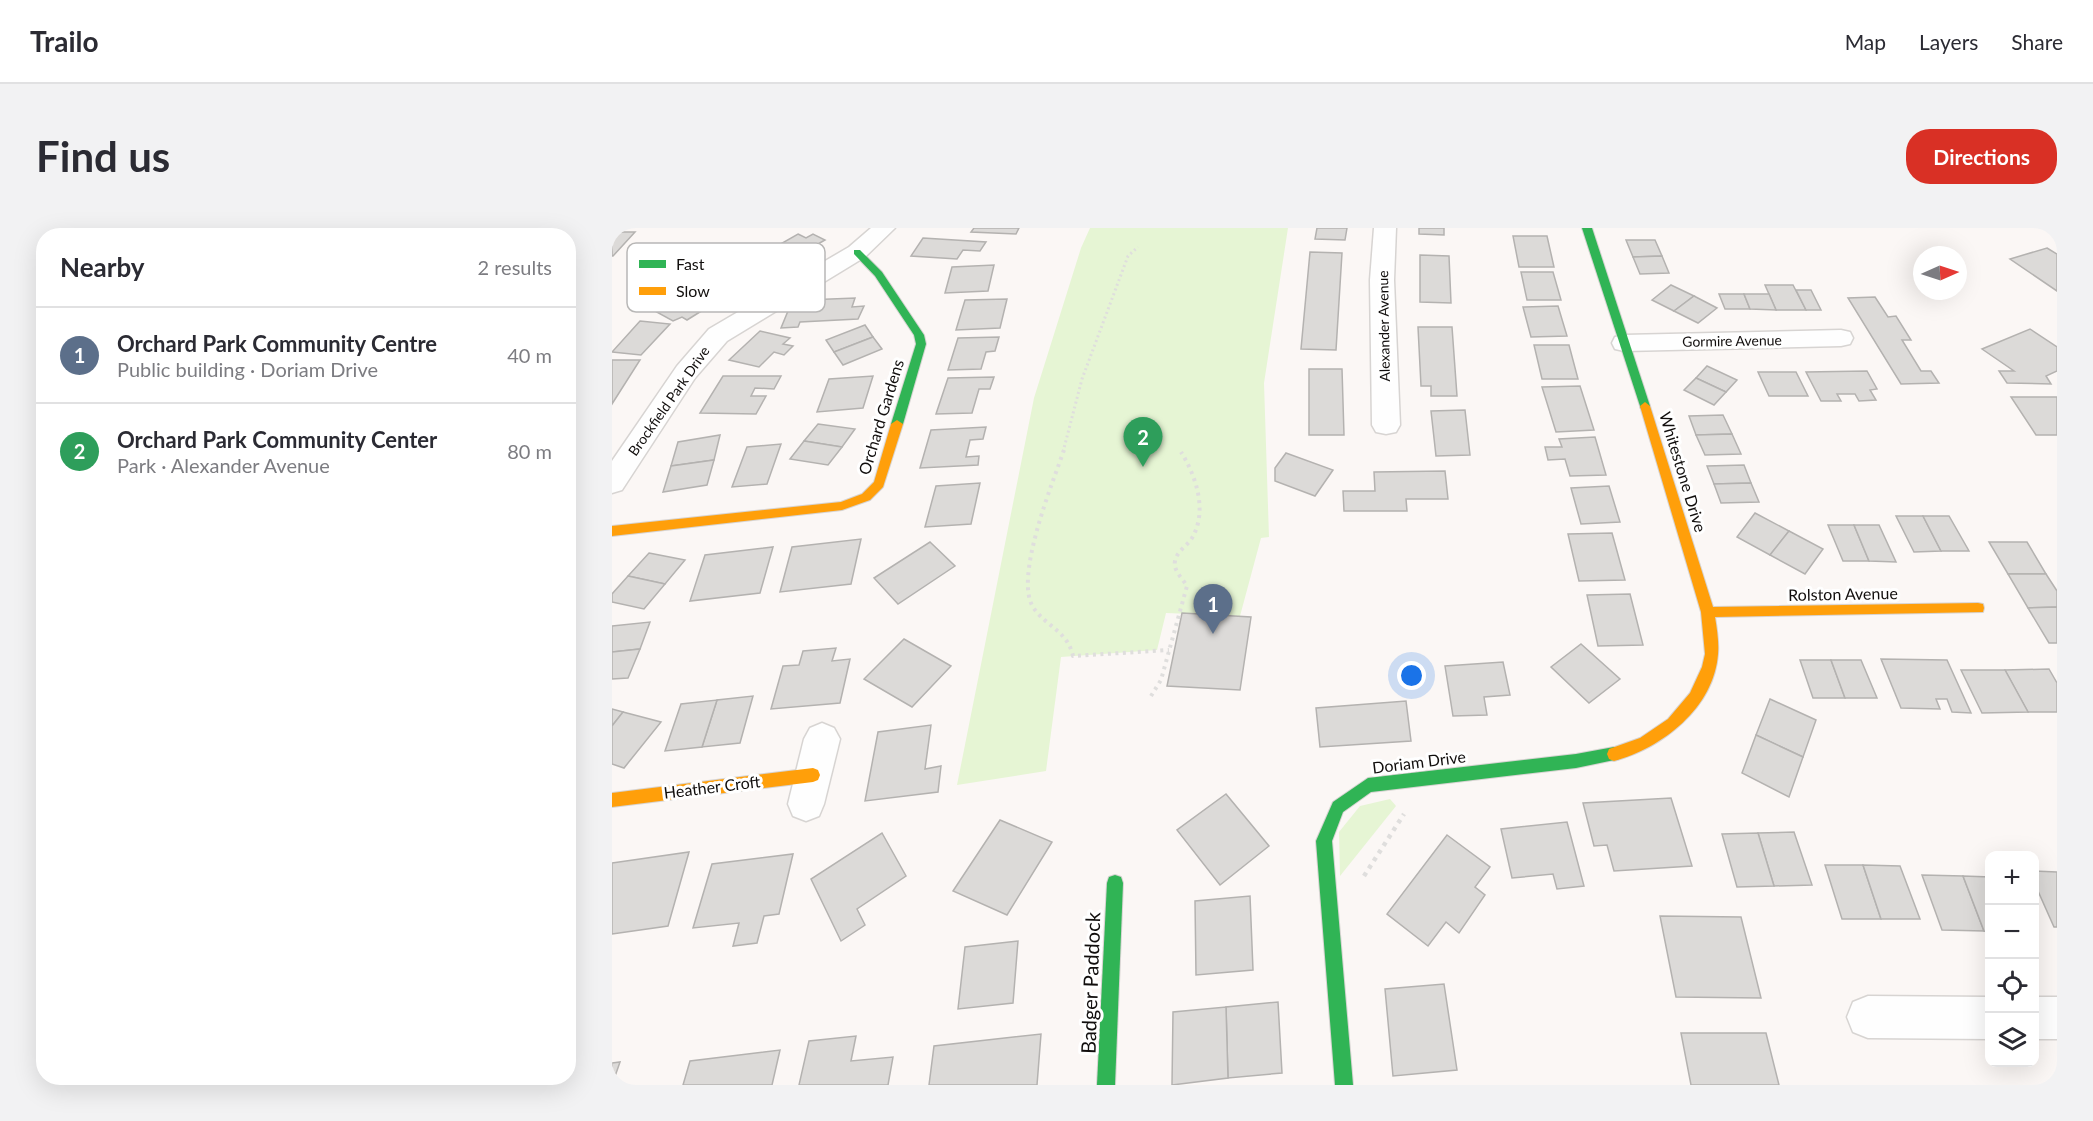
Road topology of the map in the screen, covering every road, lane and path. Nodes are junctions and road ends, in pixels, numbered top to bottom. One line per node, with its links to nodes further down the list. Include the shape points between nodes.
1 (884, 228): 5 (street, Brockfield Park Drive)
2 (1385, 228): 10 (street, Alexander Avenue, via 1382,280)
3 (1587, 228): 9 (street, Whitestone Drive)
4 (1138, 247): 16 (path, via 1128,256 1082,379 1064,452 1045,497 1028,573 1028,594 1033,607 1070,643 1073,656)
5 (857, 252): 6 (street, Brockfield Park Drive); 13 (street, Orchard Gardens, via 879,274 919,334 921,344 879,484 866,498 842,506)
6 (825, 271)
7 (757, 312): 12 (street, Brockfield Park Drive, via 718,335 681,380)
8 (1840, 338): 9 (street, Gormire Avenue)
9 (1624, 343): 15 (street, Whitestone Drive)
10 (1386, 425)
11 (1181, 452): 16 (path, via 1195,479 1199,519 1191,539 1175,558 1175,568 1187,586)
12 (612, 483)
13 (612, 531)
14 (1978, 608): 15 (street, Rolston Avenue)
15 (1708, 612): 18 (street, Whitestone Drive, via 1710,666 1697,695)
16 (1169, 650): 17 (path, via 1161,680)
17 (1151, 696)
18 (1676, 722): 20 (street, Doriam Drive, via 1632,751)
19 (822, 739): 21 (street, Heather Croft)
20 (1410, 779): 24 (path, via 1409,805 1352,895); 24 (street, Doriam Drive, via 1368,785 1347,797 1331,816 1324,841)
21 (809, 789): 22 (street, Heather Croft)
22 (612, 800)
23 (1115, 884): 29 (street, Badger Paddock)
24 (1329, 898): 30 (street, Doriam Drive)
25 (1868, 1017): 26 (street)
26 (1985, 1018)
27 (2039, 1018): 28 (street)
28 (2057, 1018)
29 (1106, 1085)
30 (1344, 1085)

